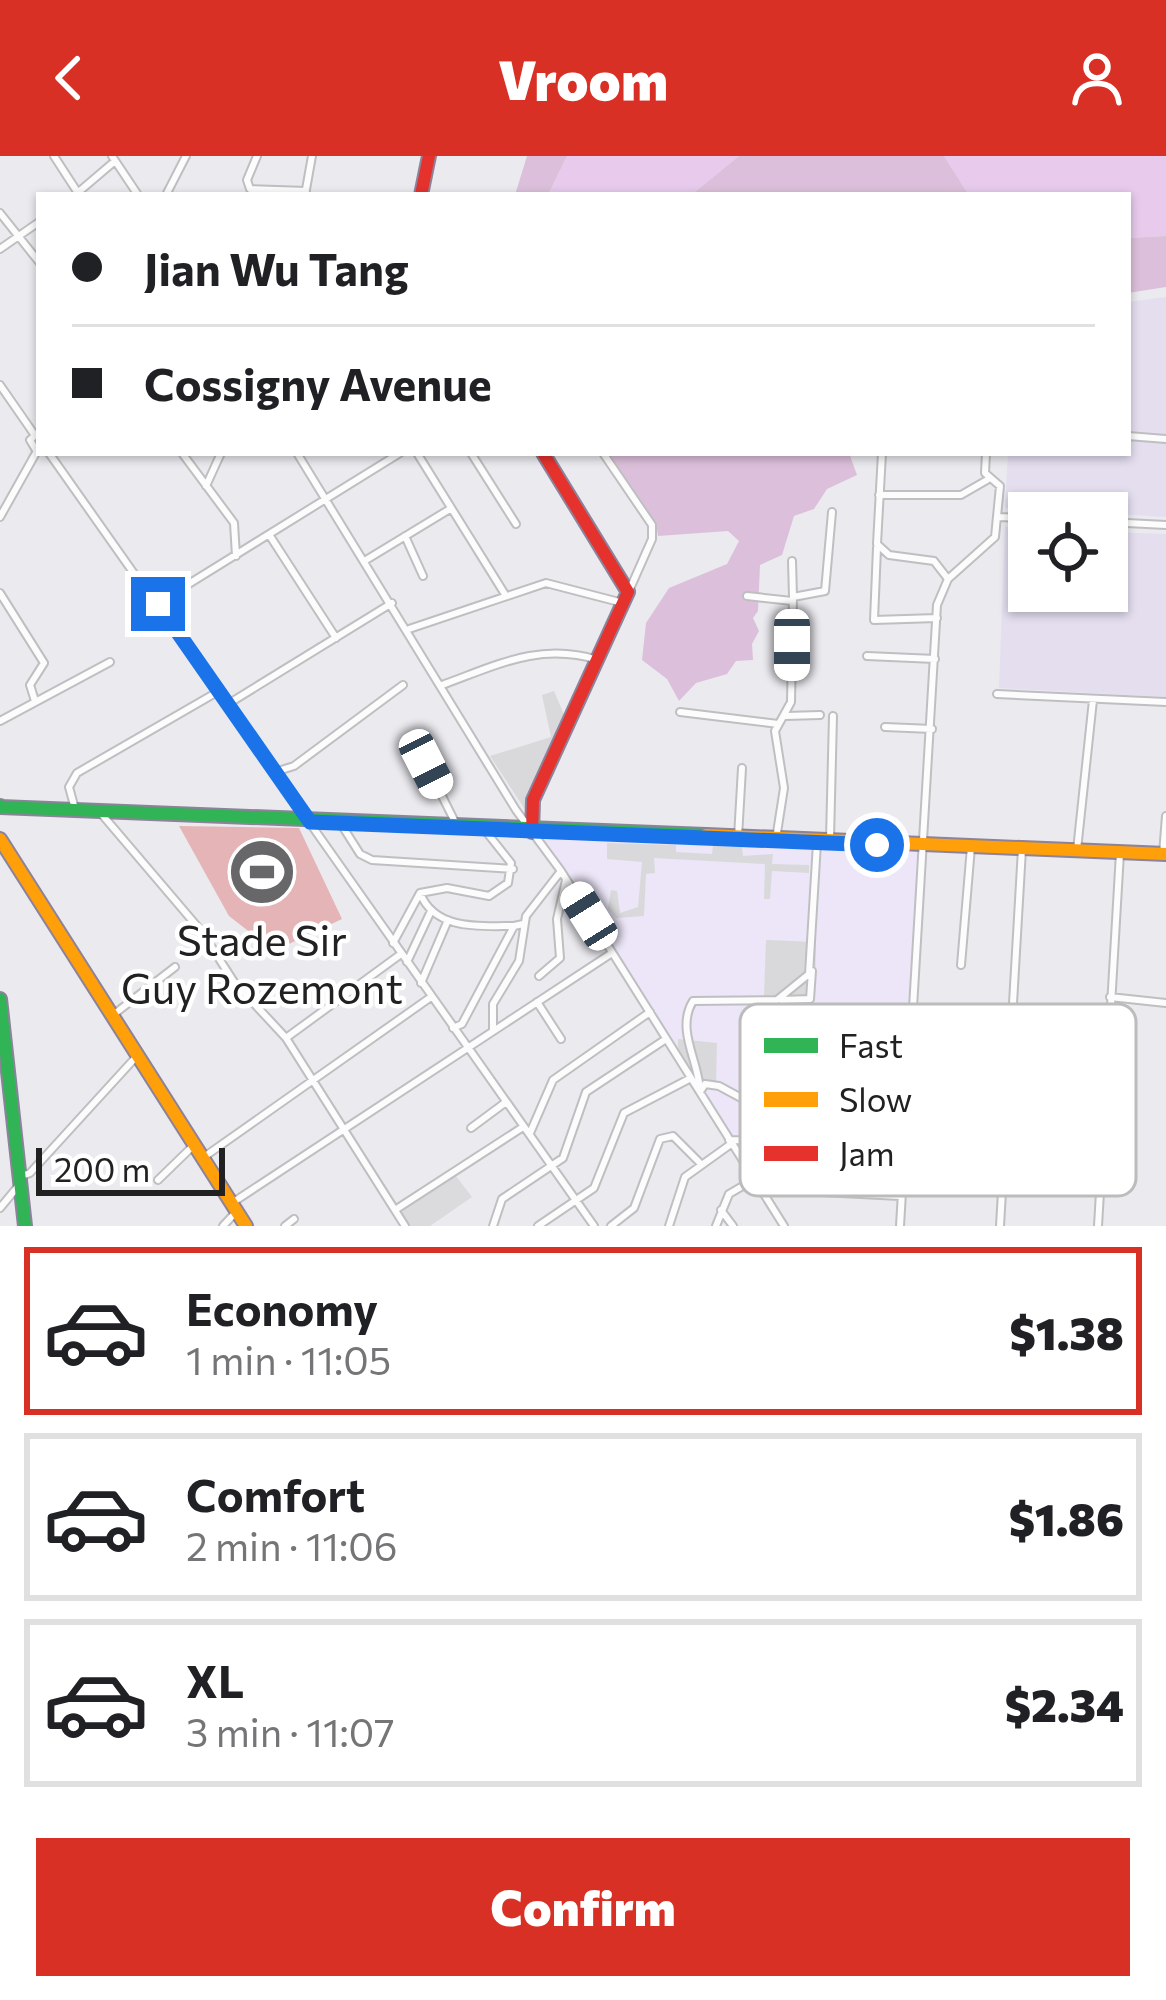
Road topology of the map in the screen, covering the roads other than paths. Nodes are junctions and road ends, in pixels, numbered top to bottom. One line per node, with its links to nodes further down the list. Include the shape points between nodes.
1 (54, 156): 7 (street)
2 (186, 156): 10 (street)
3 (257, 156): 11 (street, via 250,189)
4 (312, 156): 12 (street)
5 (429, 156): 13 (main road)
6 (113, 159): 8 (street); 9 (street)
7 (76, 192)
8 (79, 192)
9 (136, 192)
10 (168, 192)
11 (291, 192)
12 (305, 192)
13 (423, 192)
14 (0, 213): 16 (street)
15 (36, 224): 16 (street)
16 (20, 236): 17 (street); 18 (street)
17 (0, 249)
18 (36, 258)
19 (0, 385): 20 (street)
20 (36, 433)
21 (1131, 436): 22 (street)
22 (1166, 439)
23 (36, 454): 41 (street)
24 (51, 456): 61 (street)
25 (184, 456): 36 (street)
26 (220, 456): 36 (street)
27 (299, 456): 38 (street)
28 (395, 456): 38 (street)
29 (420, 456): 39 (street)
30 (473, 456): 45 (street)
31 (545, 456): 58 (main road)
32 (605, 456): 58 (street, via 652,525)
33 (882, 456): 37 (street)
34 (986, 456): 35 (street)
35 (988, 479): 37 (street, via 961,495); 42 (street, via 1000,486)
36 (206, 486): 50 (street, via 234,523)
37 (879, 495): 49 (street)
38 (326, 502): 47 (street); 51 (street)
39 (452, 508): 48 (street); 56 (street)
40 (832, 512): 59 (street, via 825,591)
41 (0, 517)
42 (998, 517): 43 (street); 54 (street, via 983,553)
43 (1008, 517)
44 (1128, 523): 46 (street)
45 (516, 524)
46 (1166, 525)
47 (270, 536): 50 (street); 64 (street)
48 (405, 536): 51 (street); 53 (street)
49 (878, 544): 54 (street, via 889,555 934,561); 62 (street, via 874,620)
50 (236, 556): 61 (street)
51 (366, 560): 60 (street)
52 (792, 561): 59 (street)
53 (423, 576)
54 (948, 579): 62 (street)
55 (0, 593): 74 (street, via 44,663 30,685)
56 (506, 596): 58 (street, via 556,582); 63 (street)
57 (747, 596): 59 (street)
58 (626, 597): 67 (main road)
59 (793, 599): 80 (street, via 792,689)
60 (392, 603): 63 (street); 64 (street)
61 (158, 604): 71 (street)
62 (938, 618): 66 (street)
63 (409, 629): 70 (street)
64 (336, 638): 76 (street)
65 (867, 656): 66 (street)
66 (937, 659): 83 (street)
67 (598, 660): 70 (street, via 541,650); 95 (main road, via 533,800)
68 (110, 662): 74 (street)
69 (403, 685): 86 (street)
70 (442, 685): 95 (street)
71 (218, 691): 76 (street); 88 (street, via 77,773 69,787)
72 (997, 694): 73 (street)
73 (1094, 700): 75 (street); 103 (street)
74 (35, 701): 81 (street)
75 (1166, 702)
76 (227, 704): 86 (street)
77 (680, 712): 80 (street)
78 (820, 715): 80 (street)
79 (833, 716): 99 (street)
80 (780, 720): 98 (street, via 784,788)
81 (0, 721)
82 (885, 727): 83 (street)
83 (932, 729): 100 (street)
84 (426, 764): 93 (street)
85 (742, 768): 97 (street)
86 (275, 772): 91 (street)
87 (0, 807): 88 (main road)
88 (75, 809): 89 (main road)
89 (99, 811): 91 (main road); 136 (street)
90 (1166, 816): 105 (street)
91 (310, 822): 92 (main road); 114 (street)
92 (341, 824): 93 (main road); 107 (street, via 372,860)
93 (458, 827): 94 (main road)
94 (484, 829): 95 (main road); 107 (street)
95 (532, 832): 97 (main road); 108 (street)
96 (0, 838): 106 (main road)
97 (737, 841): 98 (main road)
98 (775, 842): 99 (main road)
99 (823, 843): 100 (main road); 120 (street)
100 (925, 846): 101 (main road); 129 (street)
101 (970, 847): 102 (main road); 118 (street)
102 (1022, 849): 103 (main road); 130 (street)
103 (1077, 850): 104 (main road)
104 (1120, 853): 105 (main road); 124 (street)
105 (1165, 854)
106 (7, 864): 133 (main road)
107 (513, 869): 110 (street, via 489,896 447,888)
108 (561, 871): 109 (street); 113 (street)
109 (566, 880): 115 (street); 121 (street, via 560,958)
110 (420, 893): 111 (street); 114 (street)
111 (431, 911): 112 (street); 117 (street)
112 (448, 920): 113 (street); 122 (street)
113 (519, 925): 134 (street); 135 (street, via 519,961 494,1004)
114 (393, 943): 116 (street)
115 (612, 953): 127 (street); 132 (street)
116 (400, 954): 117 (street); 136 (street)
117 (406, 962): 122 (street)
118 (961, 965)
119 (175, 967): 133 (street)
120 (812, 967): 126 (street); 126 (street, via 810,1000)
121 (539, 976)
122 (421, 982): 123 (street)
123 (431, 997): 134 (street); 143 (street)
124 (1110, 997): 128 (street); 131 (street)
125 (0, 999): 141 (main road)
126 (777, 1000): 144 (street, via 690,1003 689,1059)
127 (536, 1001): 135 (street); 137 (street)
128 (1166, 1003)
129 (914, 1004)
130 (1014, 1004)
131 (1110, 1004)
132 (650, 1012): 138 (street); 149 (street, via 553,1080)
133 (110, 1017): 140 (main road)
134 (453, 1028): 139 (street)
135 (493, 1029): 139 (street)
136 (286, 1038): 143 (street)
137 (561, 1039)
138 (666, 1039): 142 (street); 156 (street, via 586,1092 568,1150)
139 (466, 1047): 146 (street); 148 (street)
140 (132, 1051): 152 (main road); 158 (street)
141 (3, 1062): 158 (main road)
142 (691, 1078): 144 (street); 164 (street, via 624,1113 596,1183)
143 (314, 1084): 148 (street); 154 (street)
144 (700, 1092): 145 (street, via 705,1084); 150 (street)
145 (740, 1098)
146 (506, 1102): 147 (street); 149 (street)
147 (471, 1128)
148 (342, 1129): 165 (street); 167 (street)
149 (526, 1131): 156 (street); 167 (street)
150 (730, 1142): 151 (street); 153 (street); 155 (street)
151 (740, 1142)
152 (194, 1145): 154 (main road); 157 (street)
153 (740, 1157)
154 (203, 1158): 165 (main road)
155 (699, 1162): 178 (street, via 680,1141 660,1139 634,1208); 179 (street, via 685,1177)
156 (553, 1165): 164 (street); 175 (street, via 502,1199)
157 (158, 1180)
158 (20, 1181): 166 (street); 170 (main road)
159 (740, 1188): 168 (street)
160 (765, 1196): 182 (street)
161 (901, 1196): 183 (street)
162 (1002, 1196): 184 (street)
163 (1099, 1196): 185 (street)
164 (577, 1199): 176 (street); 177 (street)
165 (234, 1207): 171 (street); 172 (main road)
166 (0, 1208)
167 (395, 1210): 174 (street)
168 (721, 1210): 180 (street); 181 (street)
169 (294, 1219): 173 (street)
170 (25, 1226)
171 (223, 1226)
172 (246, 1226)
173 (285, 1226)
174 (405, 1226)
175 (493, 1226)
176 (538, 1226)
177 (595, 1226)
178 (611, 1226)
179 (669, 1226)
180 (716, 1226)
181 (733, 1226)
182 (784, 1226)
183 (900, 1226)
184 (1000, 1226)
185 (1098, 1226)

